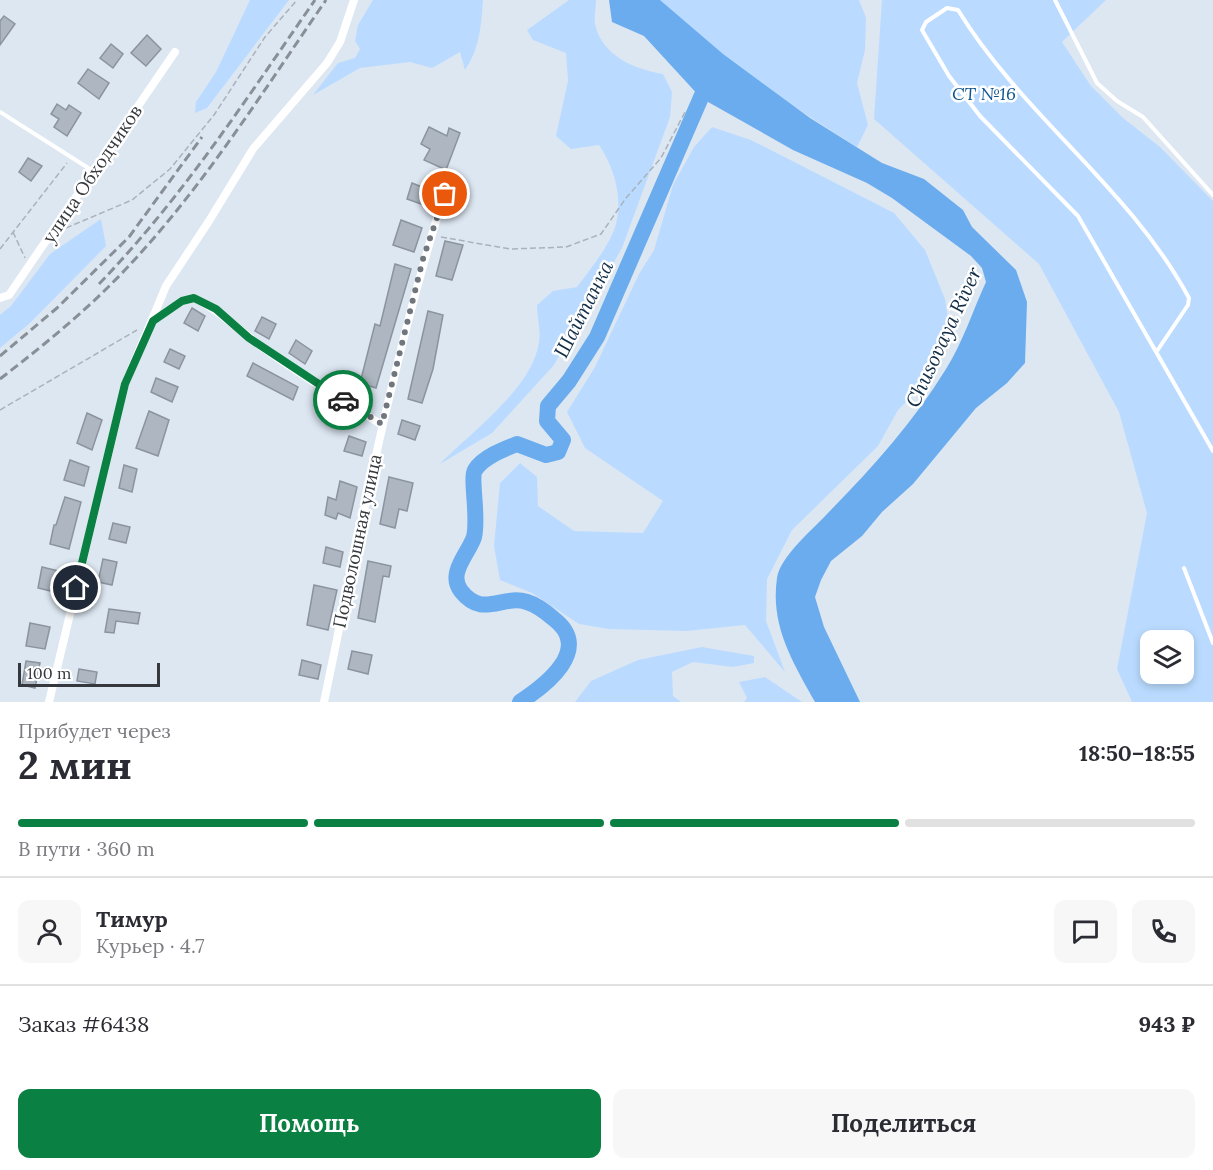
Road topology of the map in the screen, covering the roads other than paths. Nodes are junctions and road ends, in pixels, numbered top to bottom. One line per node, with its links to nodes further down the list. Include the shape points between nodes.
1 (354, 0): 9 (street, via 340,42 327,63 253,149 166,286)
2 (1055, 0): 7 (lane, via 1097,83 1143,117)
3 (175, 52): 5 (street, улица Обходчиков)
4 (0, 112): 5 (lane)
5 (93, 172): 8 (street, улица Обходчиков, via 9,295)
6 (451, 173): 11 (street, Подволошная улица)
7 (1213, 195)
8 (0, 298)
9 (153, 321): 11 (street, via 182,301 194,298 216,309 295,371); 15 (street, via 125,384)
10 (1157, 351): 10 (lane, via 1078,216 980,116 927,42 922,30 926,22 947,8 958,10 986,51 1045,121 1117,195 1189,298 1188,306); 12 (lane)
11 (382, 424): 16 (street, Подволошная улица)
12 (1213, 451)
13 (1184, 568): 14 (lane)
14 (1213, 643)
15 (49, 702)
16 (324, 702)

